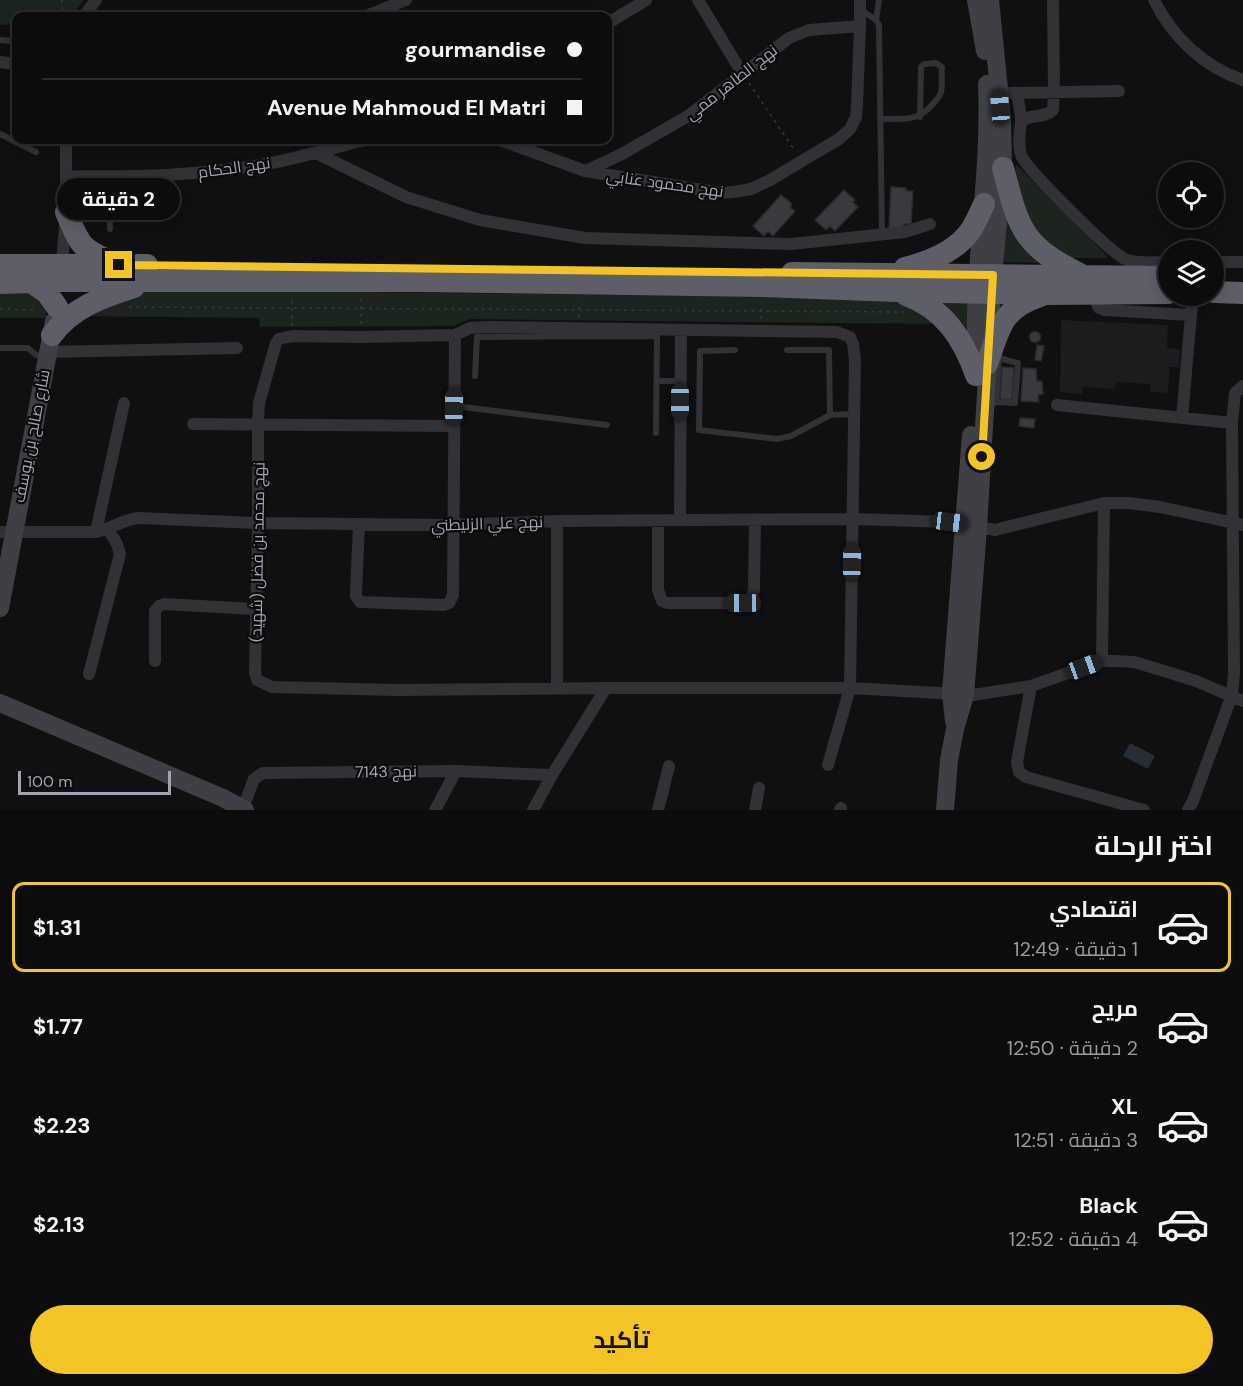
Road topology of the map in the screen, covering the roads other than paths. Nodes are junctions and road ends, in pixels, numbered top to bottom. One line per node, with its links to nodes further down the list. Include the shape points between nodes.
1 (406, 0): 10 (street)
2 (646, 0): 12 (street)
3 (698, 0): 14 (street)
4 (879, 0): 11 (lane)
5 (976, 0): 32 (main road, via 985,52 988,114)
6 (990, 0): 18 (main road)
7 (1053, 0): 16 (street)
8 (1154, 0): 15 (street, via 1168,25 1192,51)
9 (860, 5): 11 (lane); 13 (street)
10 (393, 11)
11 (876, 20): 20 (lane)
12 (612, 21)
13 (860, 26): 14 (street, نهج الطاهر ممي, via 799,33); 29 (street, نهج محمود عنابي, via 856,117 850,129 803,161 751,189 721,193)
14 (742, 73): 29 (street, نهج الطاهر ممي, via 688,116)
15 (1243, 80)
16 (1054, 91): 17 (street); 18 (street); 21 (street, via 1051,112)
17 (1119, 91)
18 (1008, 94): 21 (street); 28 (main road)
19 (920, 117): 19 (lane, via 921,67 936,63 942,68 941,91); 20 (lane)
20 (880, 119): 36 (lane)
21 (1021, 122): 37 (street, via 1023,159 1102,243 1126,260)
22 (20, 144): 26 (lane)
23 (66, 144): 30 (street)
24 (349, 144): 27 (street, نهج الحكام)
25 (511, 144): 29 (street, نهج محمود عنابي)
26 (36, 152)
27 (316, 153): 31 (street, نهج الحكام, via 225,170); 36 (street, via 406,197 480,220 585,238 791,244)
28 (1003, 168): 49 (main road); 50 (highway, via 1027,237)
29 (585, 171)
30 (66, 176): 31 (street, نهج الحكام); 33 (street)
31 (109, 177): 35 (lane)
32 (984, 204): 49 (main road); 51 (highway, via 971,230 952,248 923,264)
33 (66, 212): 41 (highway, via 88,252); 42 (street)
34 (930, 224): 36 (street)
35 (110, 229)
36 (882, 235)
37 (1158, 262)
38 (1224, 262): 39 (street)
39 (1243, 262)
40 (0, 265): 42 (highway)
41 (119, 265): 42 (highway); 51 (highway, via 830,272)
42 (62, 272): 46 (highway); 47 (highway); 57 (main road, شارع صالح بن يوسف)
43 (1224, 277): 44 (highway)
44 (1243, 277)
45 (1158, 278): 50 (highway)
46 (157, 281): 51 (highway, via 722,285); 63 (highway, via 79,309 68,317)
47 (31, 282): 48 (highway); 57 (highway, via 47,293)
48 (0, 283)
49 (985, 283): 50 (highway); 51 (highway); 55 (highway); 67 (main road)
50 (1088, 285): 52 (highway); 55 (highway); 58 (street, via 1097,306 1104,310)
51 (896, 292): 67 (highway, via 925,303 938,313 965,347)
52 (1158, 292)
53 (1224, 292): 54 (highway)
54 (1243, 293)
55 (1046, 294): 67 (highway, via 1012,310 1000,328)
56 (1192, 306): 58 (street)
57 (56, 309): 63 (main road, شارع صالح بن يوسف)
58 (1191, 315): 78 (street)
59 (681, 330): 60 (street, via 488,327 470,328); 70 (street); 76 (street, via 845,334 855,351)
60 (455, 335): 74 (street); 79 (street, نهج محمد بن فضل (شهيد), via 279,339 259,404)
61 (1001, 345): 67 (lane)
62 (0, 348): 63 (lane, via 28,348 36,355)
63 (48, 348): 64 (street); 98 (main road, شارع صالح بن يوسف)
64 (237, 348)
65 (735, 350): 77 (lane, via 700,351 699,430 777,439 791,436)
66 (787, 350): 77 (lane, via 829,350)
67 (988, 366): 75 (main road); 75 (lane, via 1018,363 1015,403); 96 (main road)
68 (475, 376): 69 (lane, via 477,337 657,336)
69 (657, 381): 70 (lane); 84 (lane)
70 (680, 381): 88 (street)
71 (1243, 386): 80 (street, via 1235,393)
72 (124, 403): 97 (street)
73 (1057, 405): 78 (street)
74 (454, 406): 82 (lane); 83 (street)
75 (990, 406): 96 (main road)
76 (853, 414): 77 (lane); 87 (street)
77 (830, 415)
78 (1182, 418): 80 (street)
79 (258, 423): 81 (street); 83 (street); 92 (street, نهج محمد بن فضل (شهيد))
80 (1232, 423): 85 (street)
81 (193, 424)
82 (607, 425)
83 (454, 426): 95 (street)
84 (656, 433)
85 (1237, 454): 93 (street)
86 (1104, 503): 93 (street, نهج علي الزليطني, via 1160,507); 96 (street, نهج علي الزليطني, via 995,530); 102 (street)
87 (853, 519): 91 (street, نهج علي الزليطني); 96 (street, نهج علي الزليطني); 107 (street)
88 (680, 520): 90 (street, نهج علي الزليطني); 91 (street, نهج علي الزليطني)
89 (557, 521): 90 (street, نهج علي الزليطني); 95 (street, نهج علي الزليطني); 106 (street)
90 (658, 521): 91 (street, via 659,596 667,603 743,603 754,590)
91 (755, 521)
92 (258, 523): 94 (street, نهج علي الزليطني); 97 (street, نهج علي الزليطني, via 138,518); 100 (street, نهج محمد بن فضل (شهيد))
93 (1237, 523): 109 (street, via 1234,673)
94 (358, 525): 95 (street, نهج علي الزليطني); 95 (street, via 356,596 360,602 444,605 453,595)
95 (453, 525)
96 (971, 526): 108 (main road)
97 (102, 530): 98 (street, نهج علي الزليطني); 103 (street, via 117,544 120,554)
98 (7, 532): 99 (main road, شارع صالح بن يوسف)
99 (0, 608)
100 (255, 609): 101 (street, via 159,606 155,611); 106 (street, نهج محمد بن فضل (شهيد), via 255,673 257,680 272,687)
101 (155, 661)
102 (1102, 661): 104 (street); 109 (street, via 1134,662)
103 (89, 674)
104 (1031, 686): 108 (street, via 986,694); 122 (street, via 1017,762 1019,772)
105 (606, 687): 106 (street); 107 (street); 114 (street)
106 (557, 688)
107 (850, 688): 108 (street); 112 (street)
108 (958, 694): 121 (main road)
109 (1238, 698): 123 (street)
110 (0, 703): 116 (main road)
111 (669, 765): 119 (street)
112 (828, 765)
113 (456, 771): 114 (street, نهج 7143); 116 (street, نهج 7143, via 263,773 254,779); 117 (street)
114 (552, 775): 118 (street)
115 (759, 788): 120 (street)
116 (244, 809)
117 (435, 810)
118 (533, 810)
119 (658, 810)
120 (755, 810)
121 (945, 810)
122 (1144, 810)
123 (1188, 810)

